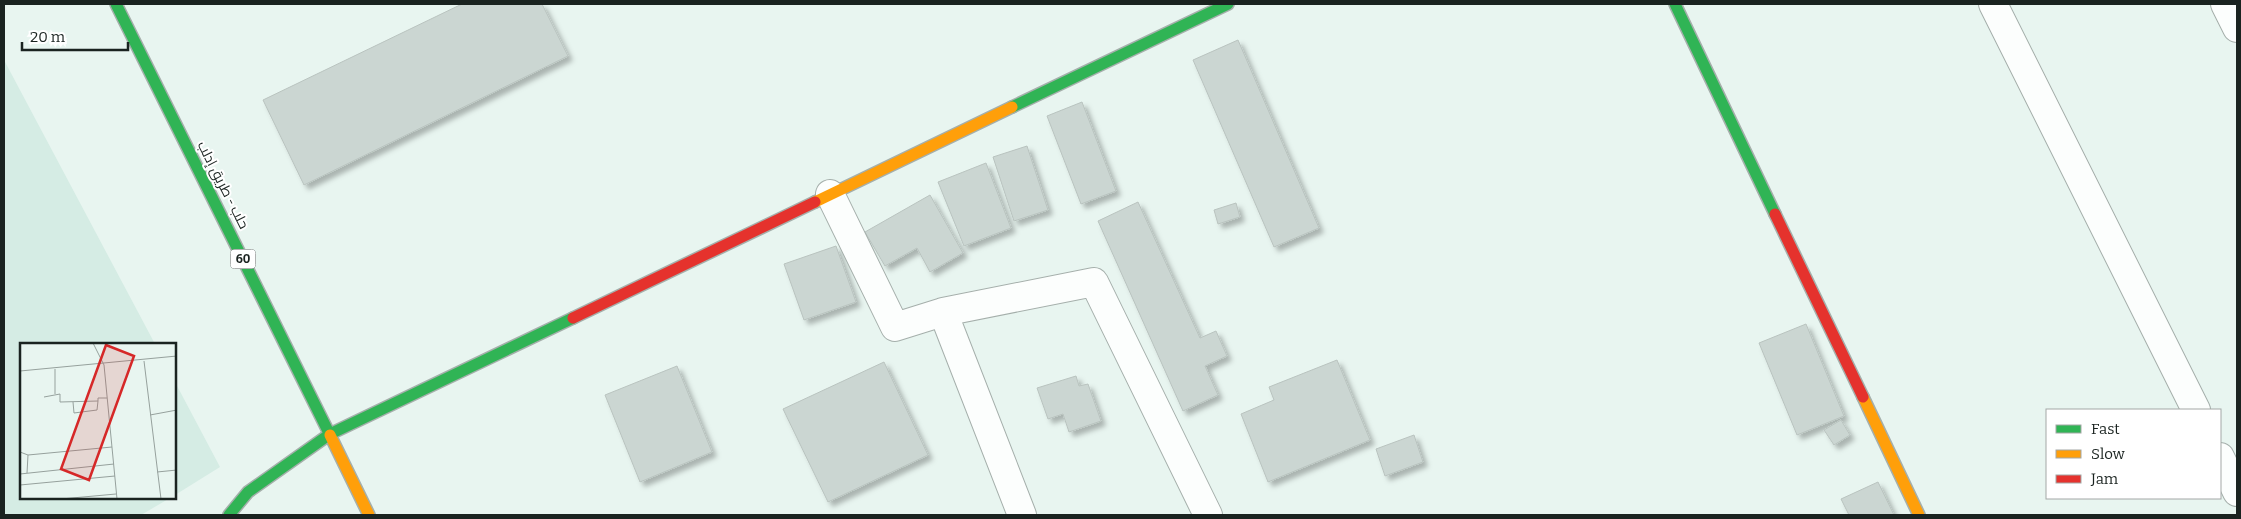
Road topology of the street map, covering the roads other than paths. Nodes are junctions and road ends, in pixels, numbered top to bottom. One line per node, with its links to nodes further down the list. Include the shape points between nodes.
1 (116, 4): 10 (main road, حلب - طريق إدلب / 60)
2 (1228, 4): 7 (main road)
3 (1675, 4): 17 (main road)
4 (1993, 4): 9 (street)
5 (2225, 4): 6 (street)
6 (2237, 28)
7 (830, 194): 8 (street, via 895,327); 10 (main road)
8 (943, 312): 15 (street); 16 (street, via 1094,282)
9 (2196, 409)
10 (330, 434): 13 (main road, via 248,492); 14 (main road, حلب - طريق إدلب / 60)
11 (2221, 459): 12 (street)
12 (2237, 492)
13 (229, 515)
14 (369, 515)
15 (1022, 515)
16 (1208, 515)
17 (1919, 515)

